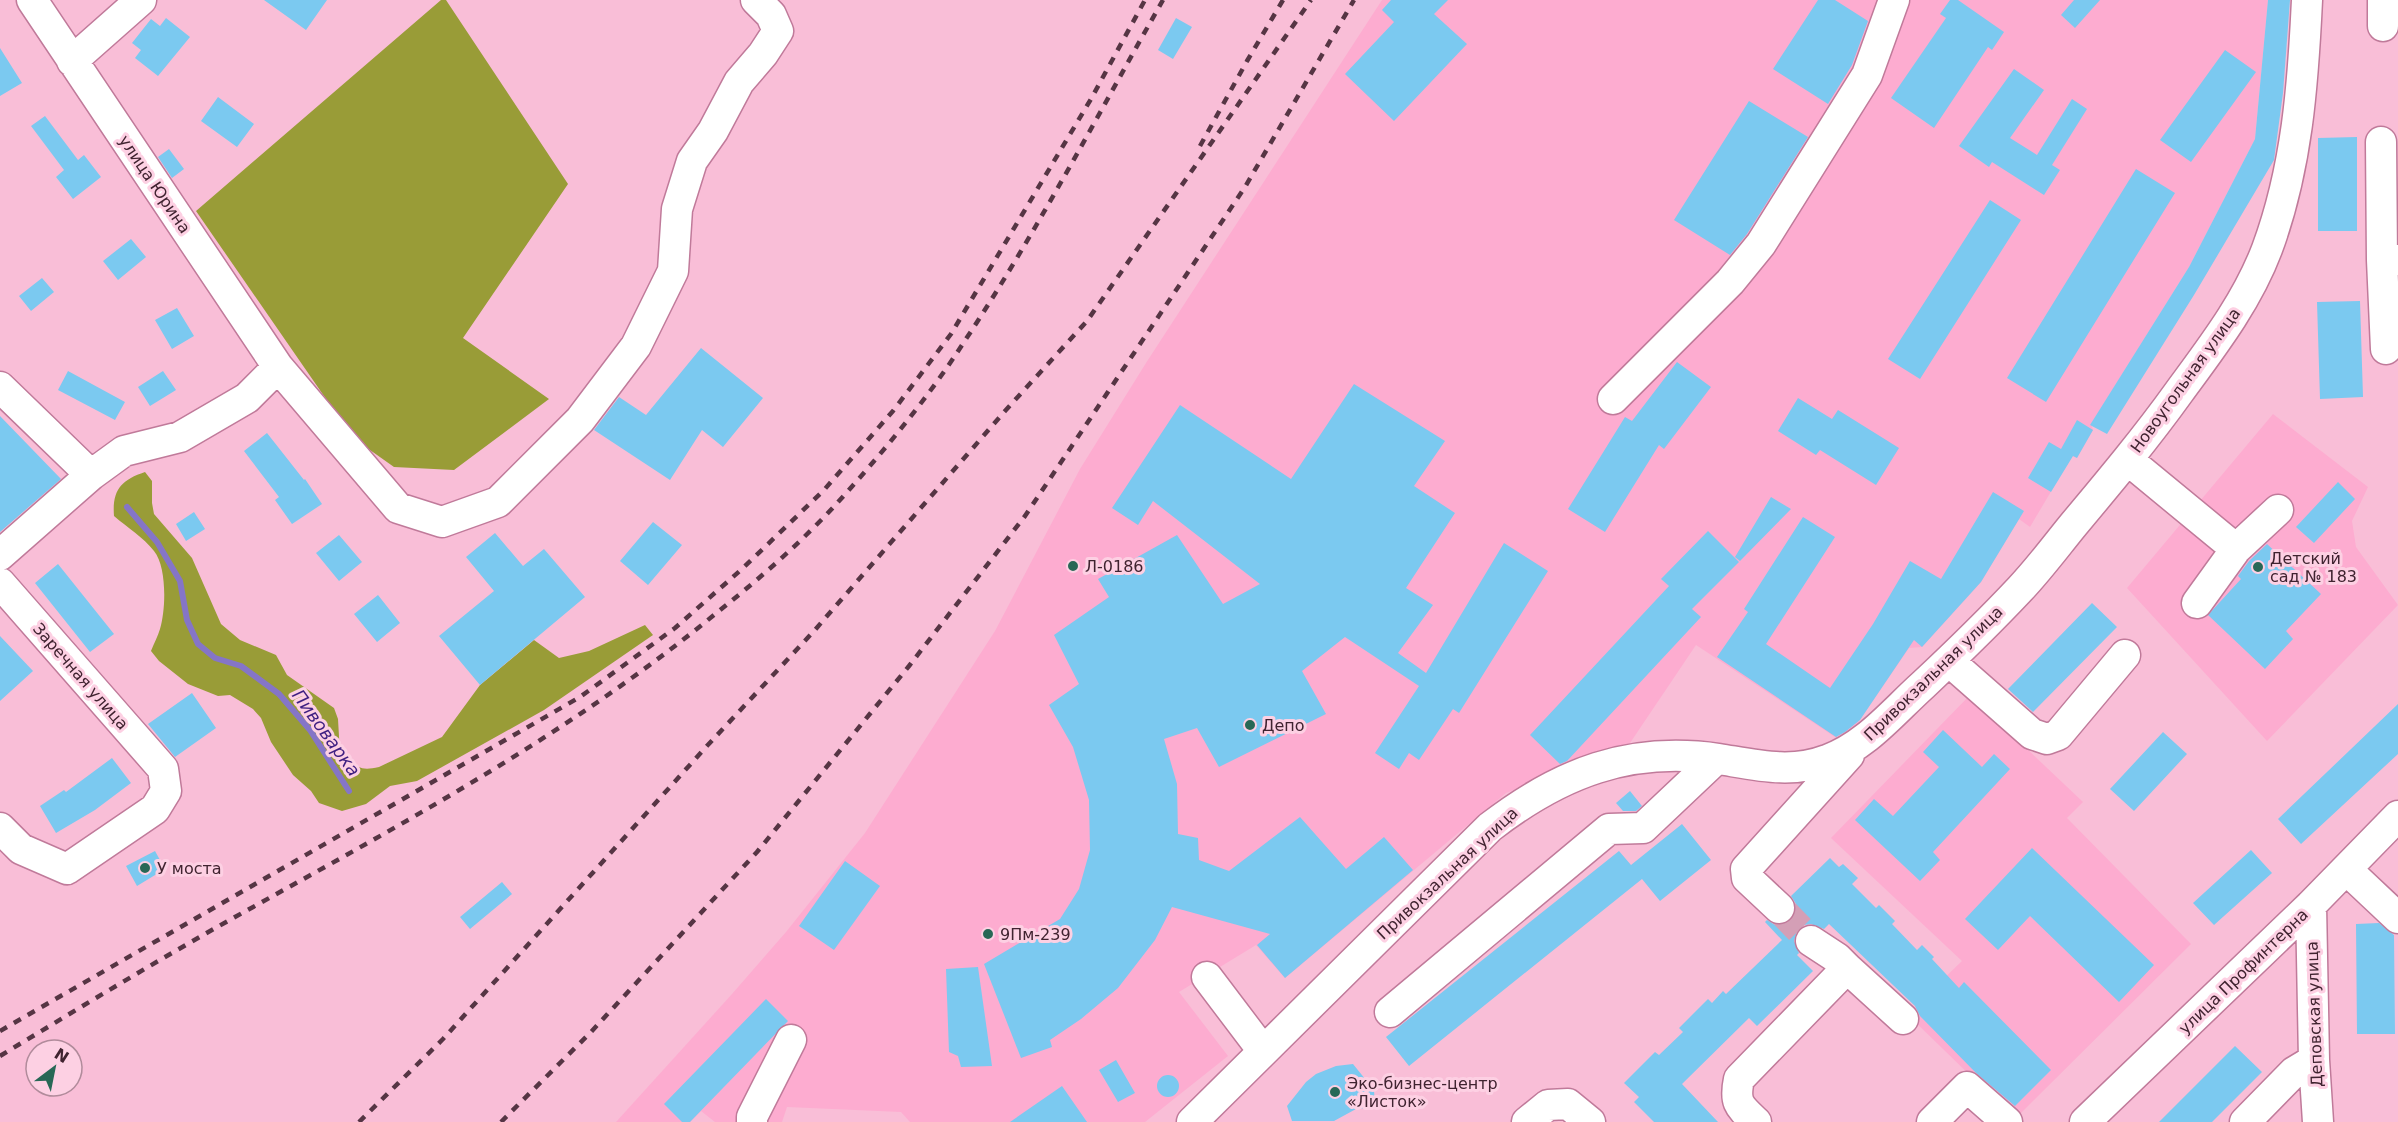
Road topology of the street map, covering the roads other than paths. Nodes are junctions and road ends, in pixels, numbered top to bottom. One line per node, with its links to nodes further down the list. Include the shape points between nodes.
1 (32, 0): 6 (street, улица Юрина)
2 (141, 0): 6 (street)
3 (756, 0): 10 (street, улица Юрина, via 771,15 778,31 739,82 692,161 677,209 673,271 636,346 580,420 498,502 442,522 398,508)
4 (1894, 0): 12 (street, via 1867,75 1761,244 1730,282)
5 (2307, 0): 13 (street, Новоугольная улица, via 2299,124 2286,189 2266,250 2247,292 2220,336)
6 (72, 61): 10 (street, улица Юрина)
7 (2381, 142): 8 (street)
8 (2390, 260): 9 (street)
9 (2386, 349)
10 (278, 367): 14 (street, via 247,398 180,437 124,451)
11 (0, 387): 14 (street)
12 (1612, 399)
13 (2128, 460): 16 (street); 19 (street, Новоугольная улица)
14 (91, 475): 17 (street)
15 (2278, 510): 16 (street)
16 (2236, 549): 20 (street)
17 (0, 555)
18 (0, 583): 26 (street, Заречная улица, via 163,769 166,791 155,809 67,869 21,849)
19 (2021, 588): 22 (street, Привокзальная улица)
20 (2197, 603)
21 (2125, 655): 22 (street, via 2058,735 2047,739 2032,734)
22 (1948, 660): 23 (street, Привокзальная улица)
23 (1857, 746): 24 (street, Привокзальная улица, via 1802,768); 29 (street, via 1746,869 1747,878)
24 (1716, 759): 34 (street, via 1643,828 1609,829); 37 (street, Привокзальная улица, via 1665,754 1612,764 1562,780 1523,801 1490,827)
25 (2398, 816): 27 (street, улица Профинтерна)
26 (0, 828)
27 (2347, 870): 28 (street, улица Профинтерна); 30 (street)
28 (2311, 906): 38 (street, Деповская улица); 46 (street, улица Профинтерна)
29 (1779, 908)
30 (2398, 918)
31 (1811, 941): 32 (street)
32 (1847, 968): 35 (street); 43 (street, via 1739,1079 1736,1095 1742,1109)
33 (1207, 977): 37 (street)
34 (1390, 1012)
35 (1903, 1019)
36 (791, 1040): 39 (street)
37 (1263, 1052): 40 (street, Привокзальная улица)
38 (2314, 1060): 47 (street, via 2294,1072); 48 (street, Деповская улица)
39 (752, 1122)
40 (1192, 1122)
41 (1527, 1122): 42 (street, via 1548,1105 1568,1104)
42 (1590, 1122)
43 (1756, 1122)
44 (1932, 1122): 45 (street, via 1966,1087)
45 (2007, 1122)
46 (2085, 1122)
47 (2245, 1122)
48 (2318, 1122)

